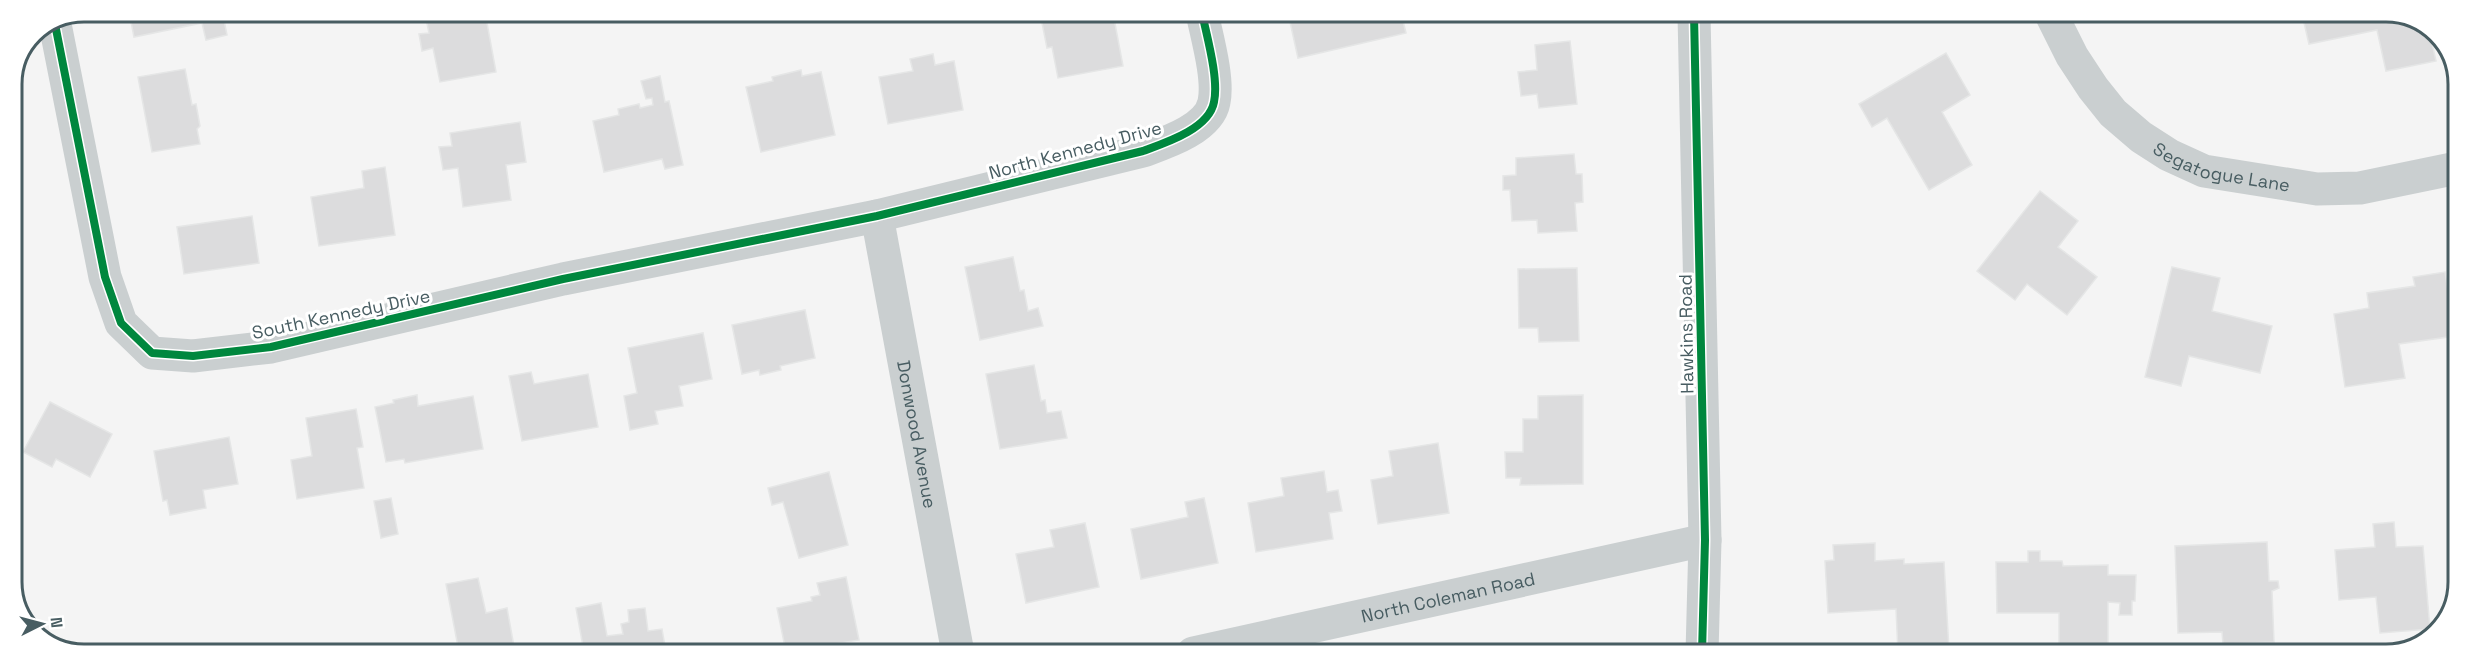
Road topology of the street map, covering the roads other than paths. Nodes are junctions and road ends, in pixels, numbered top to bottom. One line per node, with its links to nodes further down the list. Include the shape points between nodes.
1 (1204, 22): 6 (street, North Kennedy Drive, via 1213,70 1214,103 1200,124 1172,141)
2 (1694, 22): 7 (street, Hawkins Road)
3 (2055, 22): 5 (street, Segatogue Lane, via 2072,56 2113,113 2141,137 2204,171 2317,189 2360,188)
4 (57, 29): 6 (street, South Kennedy Drive, via 105,277 121,323 152,353 193,356 271,347 563,279)
5 (2447, 170)
6 (877, 216): 8 (street, Donwood Avenue)
7 (1705, 540): 9 (street, North Coleman Road); 10 (street, Hawkins Road)
8 (957, 644)
9 (1233, 644)
10 (1702, 644)

